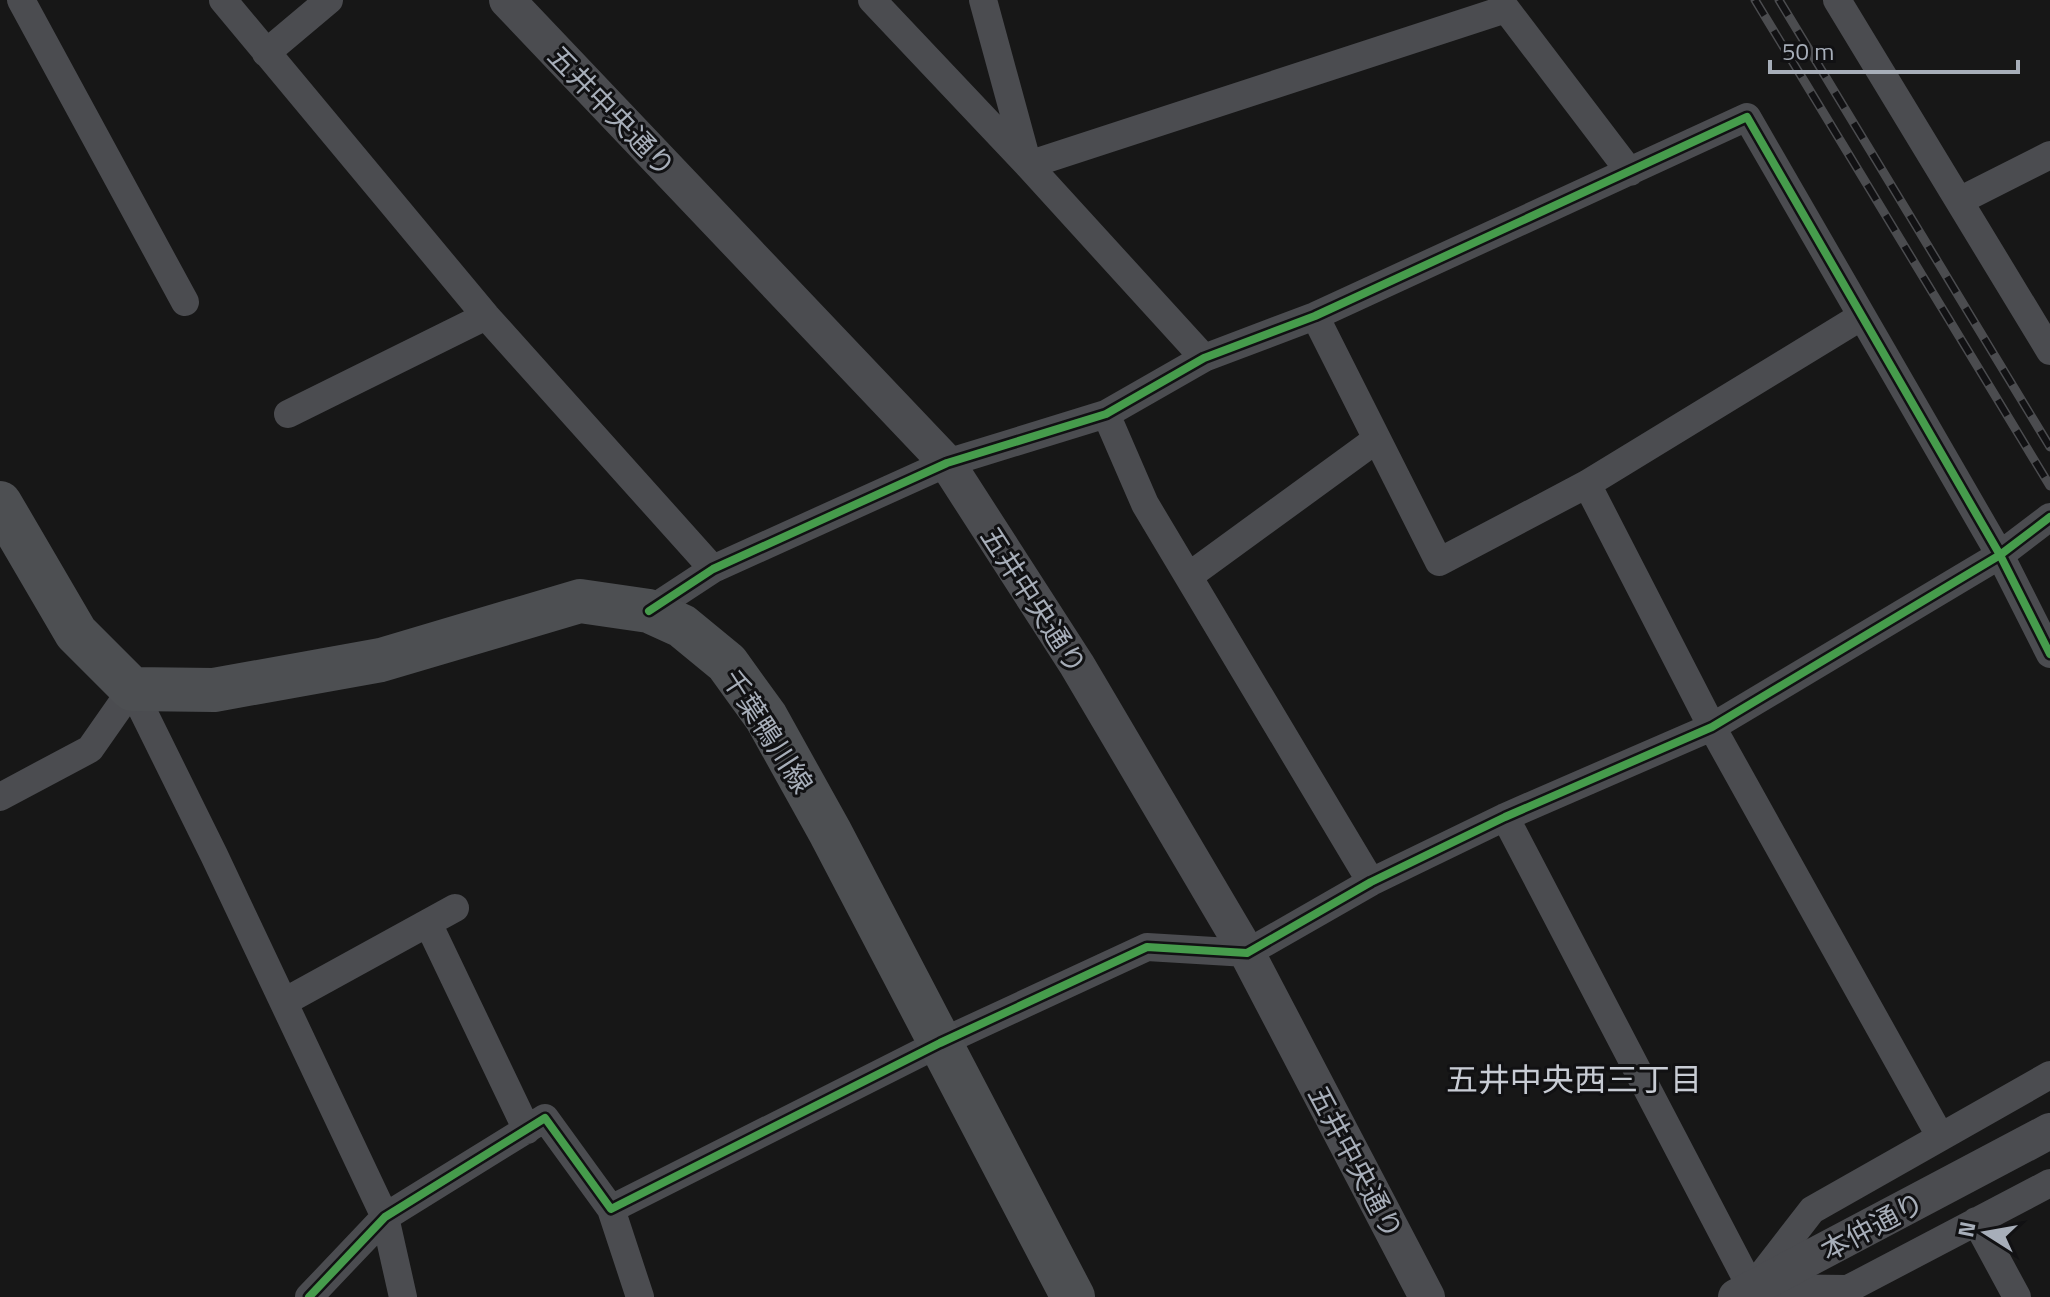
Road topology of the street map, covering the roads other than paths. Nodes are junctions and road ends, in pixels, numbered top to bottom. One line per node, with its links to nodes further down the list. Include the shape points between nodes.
1 (21, 0): 13 (street)
2 (223, 0): 8 (street)
3 (329, 0): 8 (street)
4 (507, 0): 22 (street, 五井中央通り)
5 (872, 0): 10 (street)
6 (983, 0): 10 (street)
7 (1837, 0): 12 (street)
8 (266, 53): 14 (street)
9 (2050, 155): 12 (street)
10 (1028, 165): 11 (street, via 1506,9); 18 (street)
11 (1630, 172): 15 (street); 16 (street, via 1747,117)
12 (1959, 201): 17 (street)
13 (185, 302)
14 (486, 316): 19 (street); 28 (street)
15 (1315, 316): 18 (street); 21 (street)
16 (1862, 316): 23 (street); 27 (street)
17 (2050, 351)
18 (1204, 358): 20 (street)
19 (288, 414)
20 (1106, 414): 22 (street); 29 (street, via 1145,504)
21 (1377, 439): 23 (street, via 1439,562); 29 (street)
22 (947, 463): 28 (street); 39 (street, 五井中央通り, via 1077,665)
23 (1587, 484): 33 (street)
24 (0, 503): 26 (main road)
25 (2050, 517): 27 (street)
26 (12, 549): 32 (main road, via 76,633)
27 (2000, 555): 31 (street); 33 (street)
28 (713, 569): 30 (street)
29 (1189, 576): 36 (street)
30 (649, 611): 32 (main road, 千葉鴨川線, via 580,601 381,660 214,690); 41 (main road, 千葉鴨川線, via 682,626 727,663 766,717)
31 (2050, 654)
32 (132, 689): 34 (street, via 90,749); 40 (street)
33 (1712, 727): 35 (street); 45 (street)
34 (0, 797)
35 (1505, 817): 36 (street); 50 (street)
36 (1371, 882): 39 (street)
37 (455, 908): 38 (street)
38 (428, 923): 40 (street); 43 (street)
39 (1247, 953): 41 (street, via 1147,947); 55 (street, 五井中央通り)
40 (284, 1002): 48 (street)
41 (940, 1043): 47 (street); 54 (main road, 千葉鴨川線)
42 (2050, 1075): 45 (street)
43 (527, 1130): 47 (street, via 545,1118); 48 (street)
44 (2050, 1131): 50 (street, 本仲通り)
45 (1940, 1136): 50 (street, via 1812,1210)
46 (2050, 1183): 49 (street)
47 (611, 1209): 53 (street)
48 (385, 1217): 51 (street); 52 (street)
49 (1976, 1221): 50 (street, via 1848,1289); 56 (street)
50 (1748, 1294)
51 (309, 1297)
52 (403, 1297)
53 (640, 1297)
54 (1073, 1297)
55 (1427, 1297)
56 (2017, 1297)

